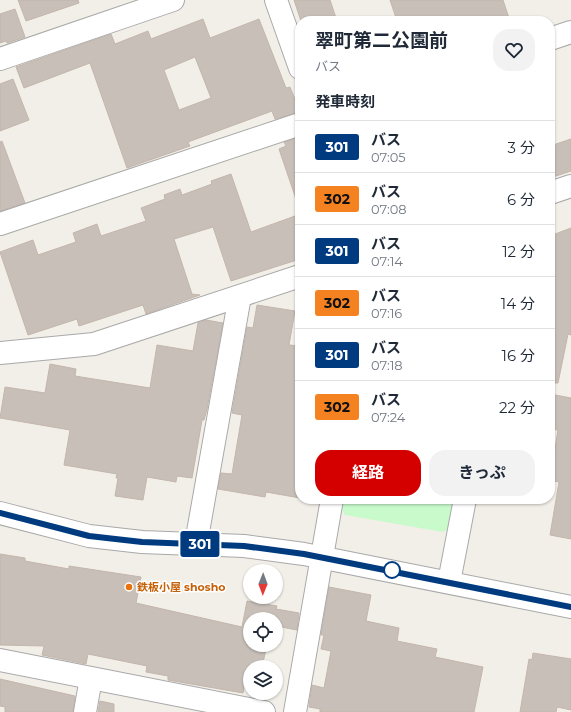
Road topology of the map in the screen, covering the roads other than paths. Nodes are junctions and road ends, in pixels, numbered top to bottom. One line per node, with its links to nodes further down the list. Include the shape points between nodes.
1 (173, 0): 6 (street)
2 (276, 0): 5 (street)
3 (571, 32): 4 (street)
4 (555, 37)
5 (295, 54)
6 (0, 60)
7 (295, 126): 10 (street)
8 (571, 186): 9 (street)
9 (555, 191)
10 (0, 224)
11 (295, 278): 12 (street)
12 (240, 296): 13 (street, via 94,344); 17 (street)
13 (0, 353)
14 (331, 504): 18 (street)
15 (464, 504): 19 (street)
16 (0, 513): 17 (street, via 89,536 142,542)
17 (196, 543): 18 (street, via 244,546)
18 (322, 557): 19 (street); 25 (street)
19 (449, 582): 20 (street)
20 (571, 607)
21 (0, 660): 22 (street)
22 (91, 678): 23 (street); 24 (street)
23 (85, 712)
24 (264, 712)
25 (295, 712)

